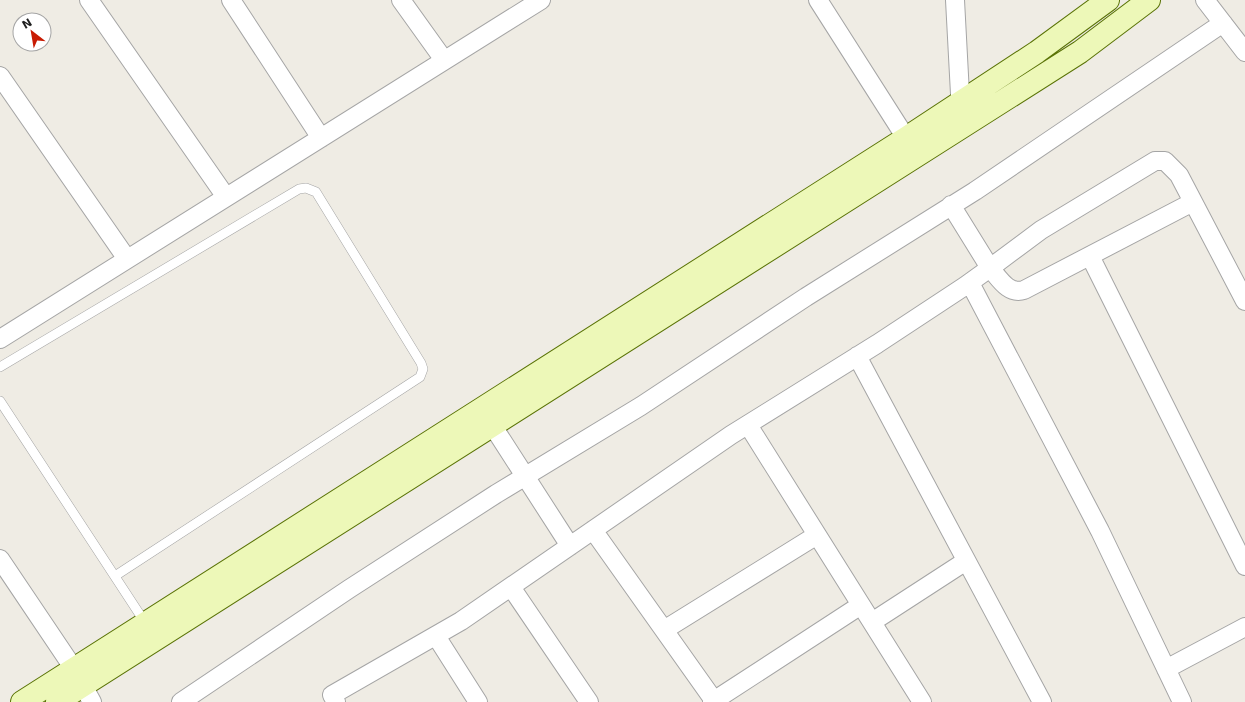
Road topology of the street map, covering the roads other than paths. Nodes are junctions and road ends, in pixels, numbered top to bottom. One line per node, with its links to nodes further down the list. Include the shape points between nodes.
1 (89, 0): 18 (street)
2 (231, 0): 16 (street)
3 (401, 0): 12 (street)
4 (818, 0): 17 (street)
5 (956, 0): 14 (street)
6 (1108, 0): 14 (street, via 1037,52)
7 (1149, 0): 15 (street, via 1080,52)
8 (1205, 0): 10 (street)
9 (535, 2): 12 (street)
10 (1223, 23): 11 (street); 20 (street)
11 (1245, 52)
12 (444, 60): 16 (street)
13 (0, 76): 22 (street)
14 (960, 102): 15 (street); 17 (street)
15 (961, 128): 31 (street)
16 (321, 138): 18 (street)
17 (906, 138): 31 (street)
18 (226, 197): 22 (street)
19 (1193, 202): 21 (street); 23 (street, via 1173,168 1165,161 1155,161 1041,230); 24 (street)
20 (951, 206): 23 (street); 33 (street, via 806,297 641,406)
21 (1090, 256): 23 (street, via 1019,292 1009,289); 39 (street)
22 (127, 259): 27 (street)
23 (990, 268): 25 (street)
24 (1238, 273): 26 (street)
25 (970, 283): 28 (street); 48 (street, via 1100,531)
26 (1245, 301)
27 (2, 332)
28 (857, 356): 32 (street); 38 (street)
29 (0, 367): 40 (lane, via 299,189 306,188 316,192 422,363 424,369 420,377)
30 (0, 401): 40 (lane)
31 (487, 417): 33 (street); 44 (street); 49 (street)
32 (748, 425): 34 (street); 35 (street)
33 (525, 476): 36 (street); 53 (street, via 349,589)
34 (593, 530): 36 (street); 46 (street)
35 (817, 535): 42 (street); 46 (street)
36 (570, 546): 41 (street)
37 (0, 558): 49 (street)
38 (966, 561): 43 (street); 58 (street)
39 (1245, 566)
40 (115, 576): 44 (lane)
41 (511, 587): 47 (street); 55 (street)
42 (861, 605): 43 (street); 56 (street)
43 (872, 622): 57 (street)
44 (146, 624): 49 (street)
45 (1245, 627): 48 (street)
46 (664, 630): 56 (street)
47 (436, 636): 50 (street); 54 (street)
48 (1166, 669): 59 (street)
49 (83, 686): 51 (street); 52 (street)
50 (328, 700)
51 (22, 702)
52 (57, 702)
53 (181, 702)
54 (478, 702)
55 (589, 702)
56 (714, 702)
57 (922, 702)
58 (1042, 702)
59 (1182, 702)

